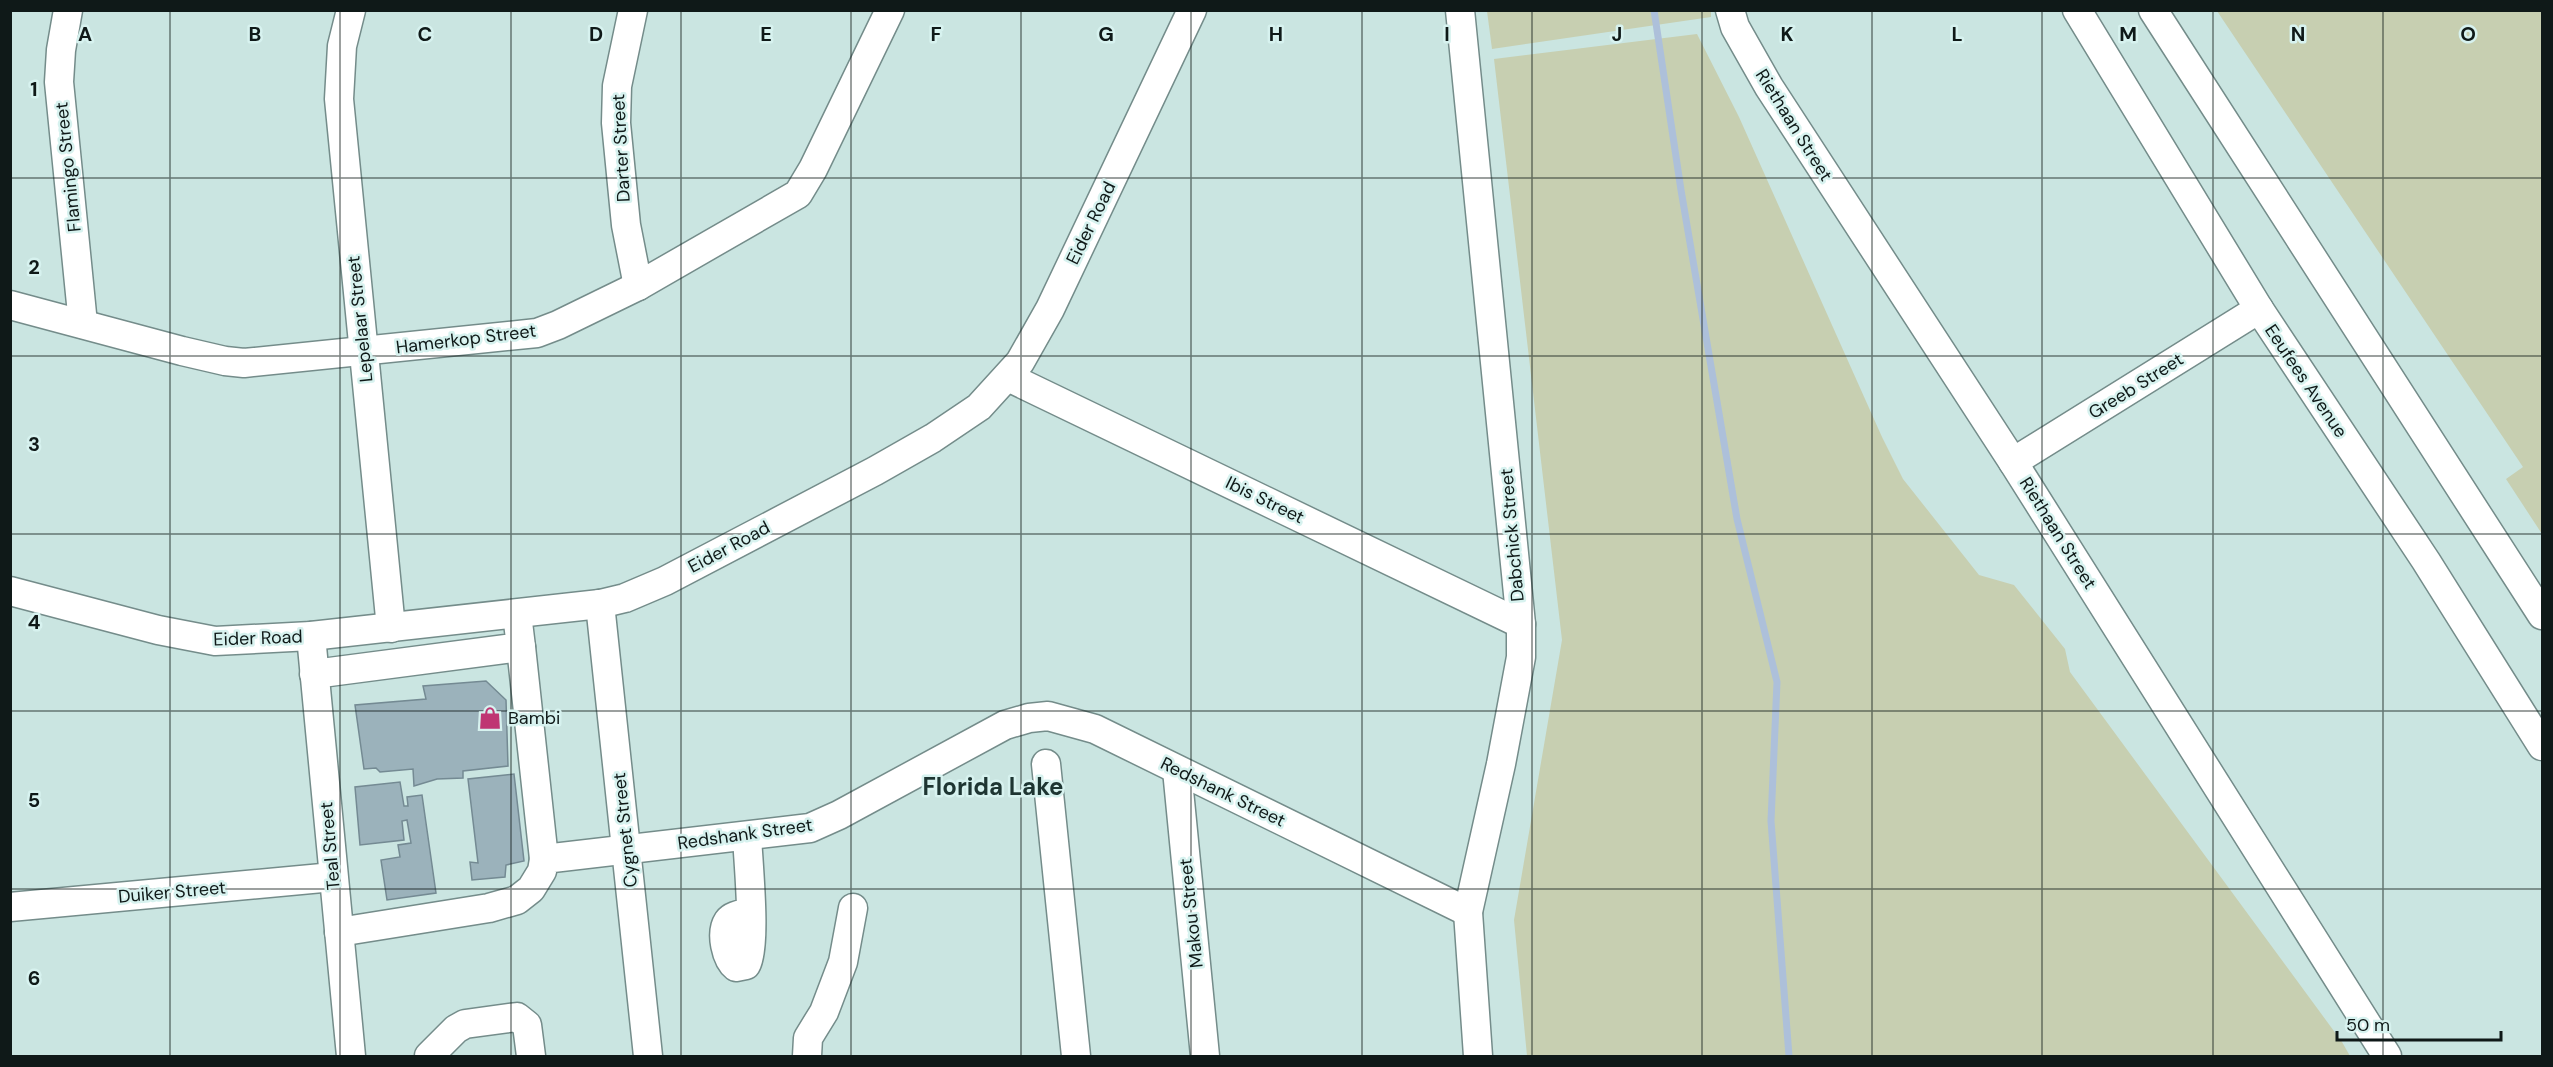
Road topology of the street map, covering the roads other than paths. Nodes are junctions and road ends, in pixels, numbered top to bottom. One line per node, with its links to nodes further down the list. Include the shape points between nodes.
1 (68, 10): 13 (street, Flamingo Street, via 59,82)
2 (351, 10): 14 (street, Lepelaar Street, via 342,46 339,99)
3 (633, 10): 10 (street, Darter Street, via 617,86 616,123 626,225)
4 (890, 10): 10 (street, Hamerkop Street, via 798,195)
5 (1192, 10): 15 (street, Eider Road, via 1050,309)
6 (1460, 10): 21 (street, Dabchick Street)
7 (1730, 10): 16 (street, Riethaan Street, via 1735,27 1768,87)
8 (2077, 10): 12 (street, Eeufees Avenue)
9 (2153, 10): 20 (street)
10 (638, 286): 14 (street, Hamerkop Street, via 537,333)
11 (10, 305): 13 (street, Hamerkop Street)
12 (2259, 309): 16 (street, Greeb Street); 26 (street, Eeufees Avenue)
13 (83, 324): 14 (street, Hamerkop Street, via 225,361 260,362)
14 (363, 350): 22 (street, Lepelaar Street)
15 (1008, 377): 18 (street, Eider Road, via 960,421 875,471 664,581); 21 (street, Ibis Street)
16 (2013, 462): 46 (street, Riethaan Street)
17 (10, 591): 23 (street, Eider Road, via 198,639)
18 (600, 604): 19 (street, Eider Road); 30 (street, Cygnet Street)
19 (517, 614): 22 (street, Eider Road); 24 (street)
20 (2542, 615)
21 (1521, 624): 36 (street, Dabchick Street, via 1521,657)
22 (391, 628): 23 (street, Eider Road)
23 (311, 636): 25 (street, Teal Street)
24 (521, 647): 25 (street); 31 (street)
25 (314, 674): 32 (street, Teal Street)
26 (2542, 746)
27 (1046, 764): 43 (street)
28 (1177, 770): 29 (street, Redshank Street, via 1095,729 1048,716 1029,718 1005,726 825,822 810,828); 36 (street, Redshank Street); 44 (street, Makou Street)
29 (747, 836): 30 (street, Redshank Street); 35 (street)
30 (626, 850): 31 (street, Redshank Street); 41 (street, Cygnet Street)
31 (544, 859): 37 (street, via 531,889 517,900)
32 (333, 877): 33 (street, Duiker Street); 37 (street, Teal Street)
33 (10, 907)
34 (853, 908): 42 (street, via 843,962 824,1012 808,1038)
35 (750, 912)
36 (1468, 912): 45 (street, Dabchick Street)
37 (339, 932): 38 (street, Teal Street)
38 (351, 1056)
39 (429, 1056): 40 (street, via 465,1024 517,1017 527,1025)
40 (531, 1056)
41 (648, 1056)
42 (807, 1056)
43 (1076, 1056)
44 (1205, 1056)
45 (1478, 1056)
46 (2387, 1056)

